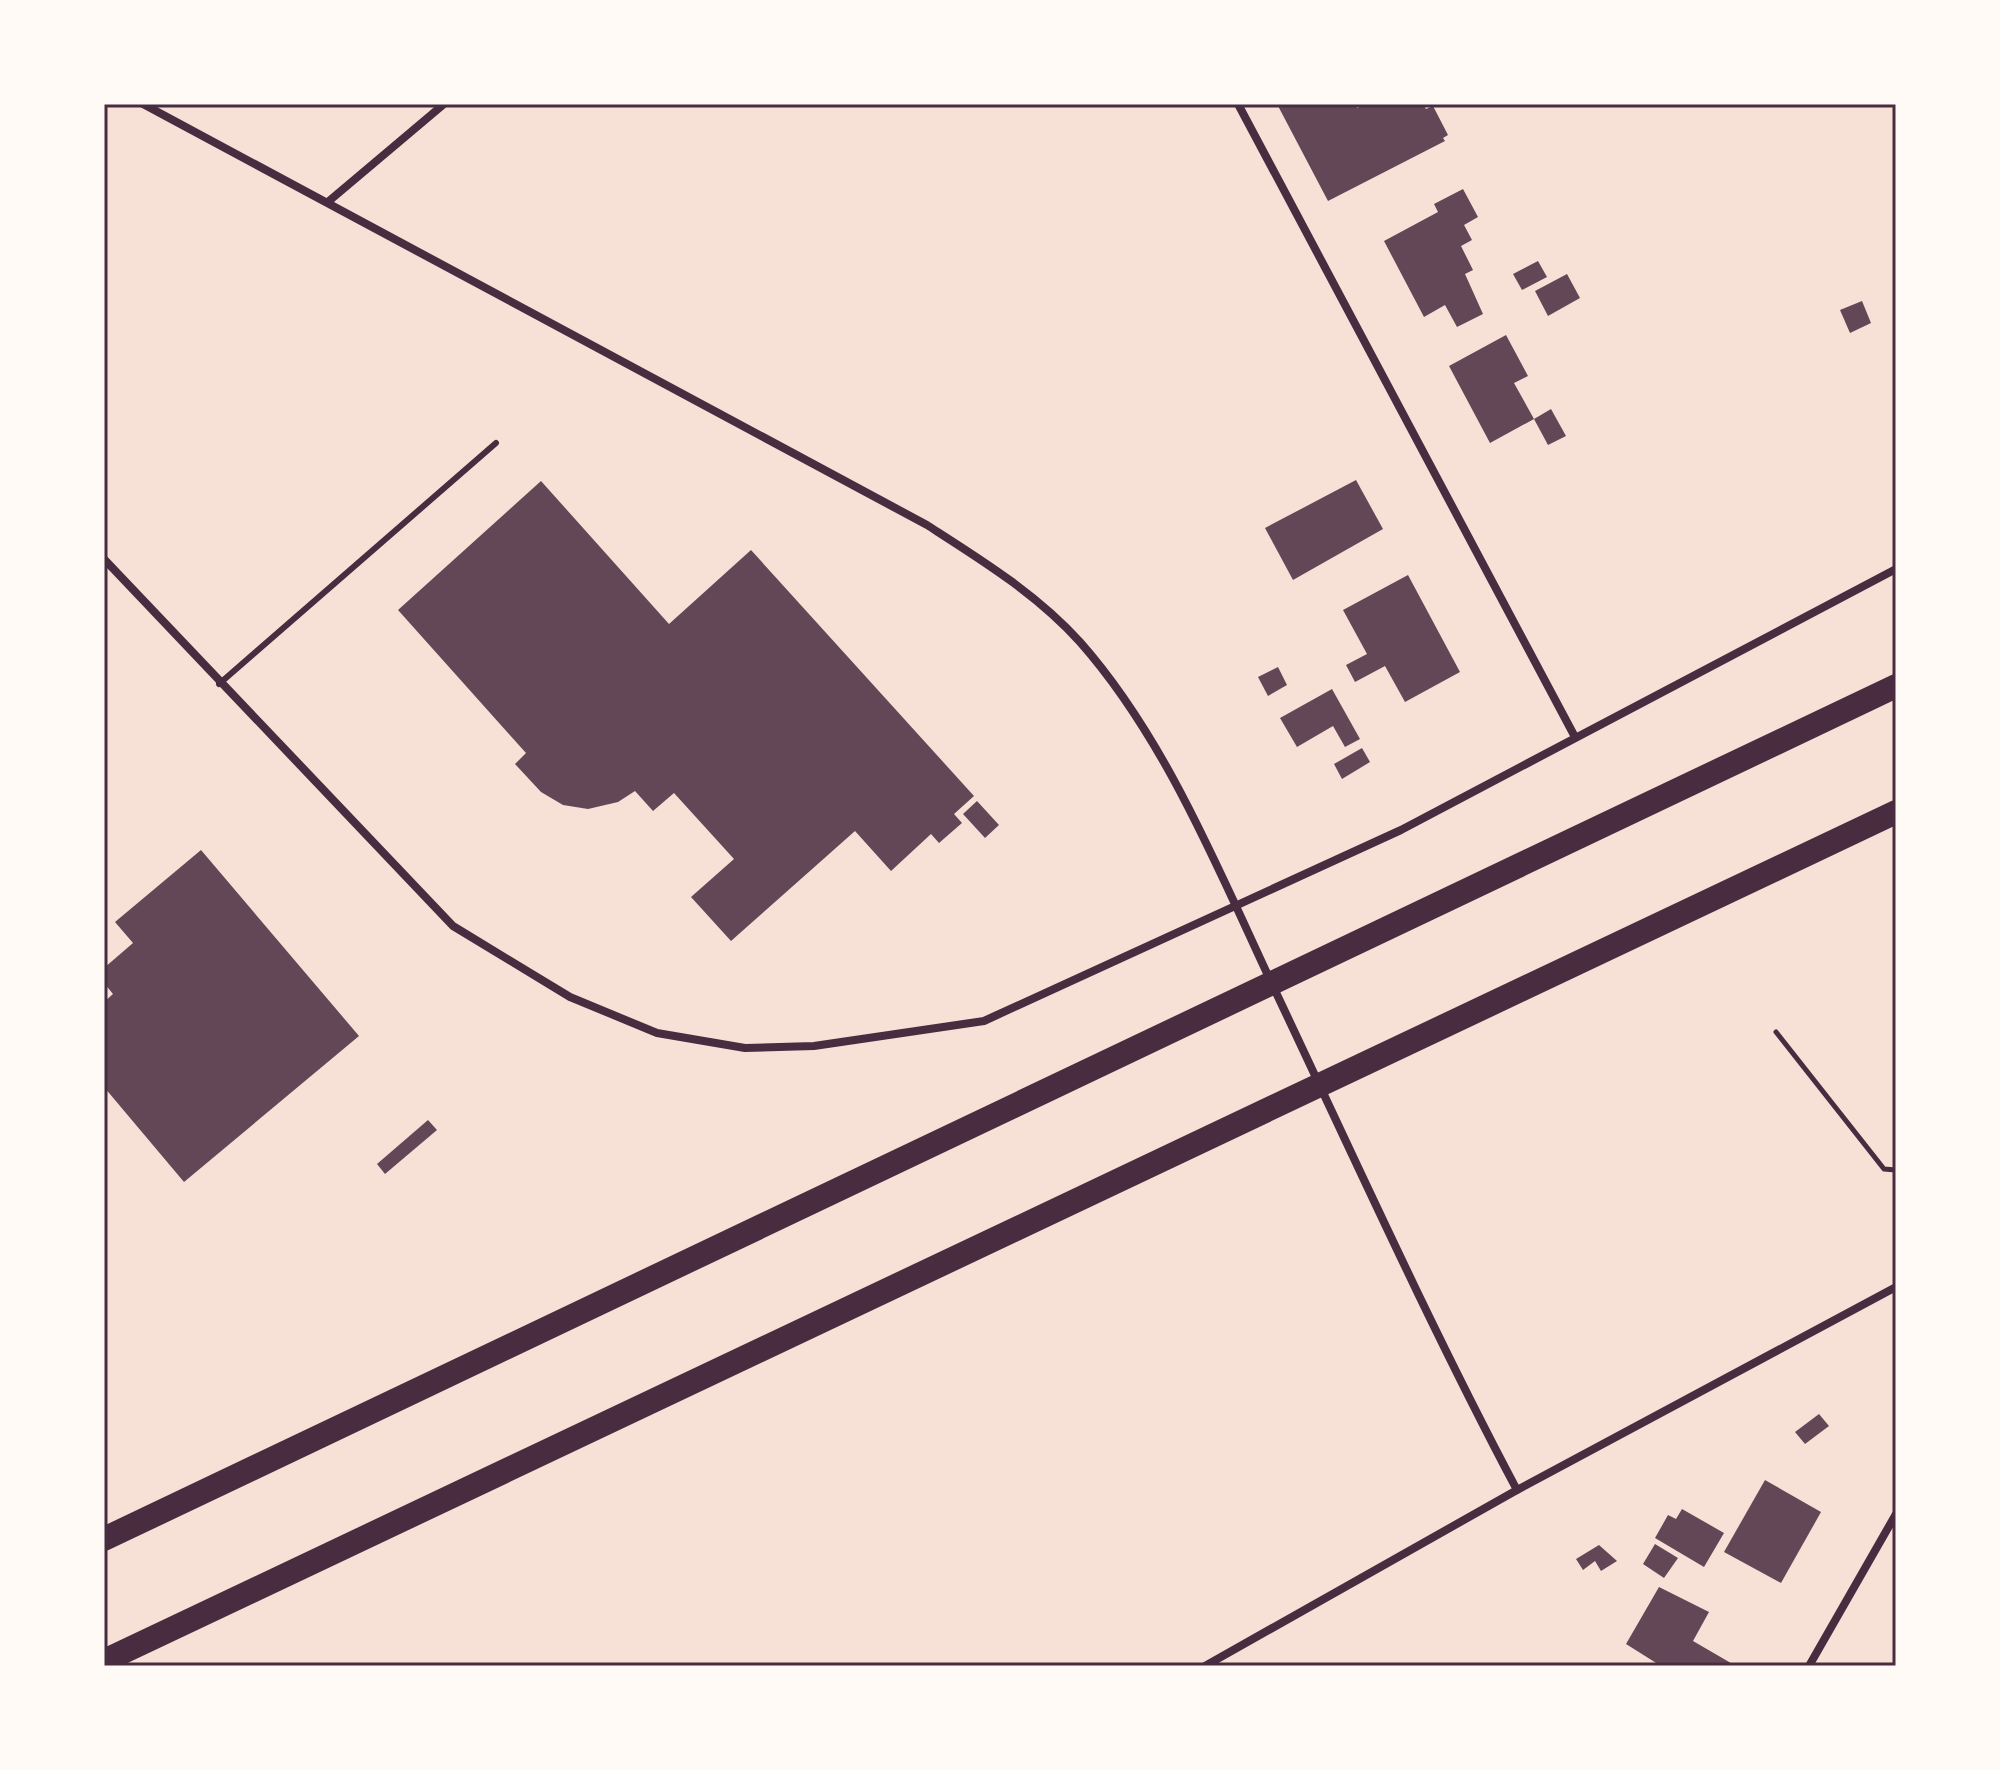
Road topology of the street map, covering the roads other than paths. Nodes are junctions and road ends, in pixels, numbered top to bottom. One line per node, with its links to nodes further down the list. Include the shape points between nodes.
1 (143, 104): 4 (street)
2 (444, 104): 4 (street)
3 (1238, 104): 10 (street)
4 (329, 201): 13 (street, via 927,525 1036,600 1080,642 1129,709 1191,811 1398,1252)
5 (496, 443): 8 (lane)
6 (104, 559): 8 (street)
7 (1896, 569): 10 (street)
8 (219, 684): 10 (street, via 453,926 570,997 657,1033 745,1048 814,1046 984,1021 1401,830)
9 (1896, 686): 15 (highway)
10 (1575, 737)
11 (1896, 812): 16 (highway)
12 (1896, 1287): 13 (street)
13 (1517, 1490): 17 (street)
14 (1896, 1514): 18 (street)
15 (104, 1539)
16 (104, 1661)
17 (1205, 1666)
18 (1809, 1666)

